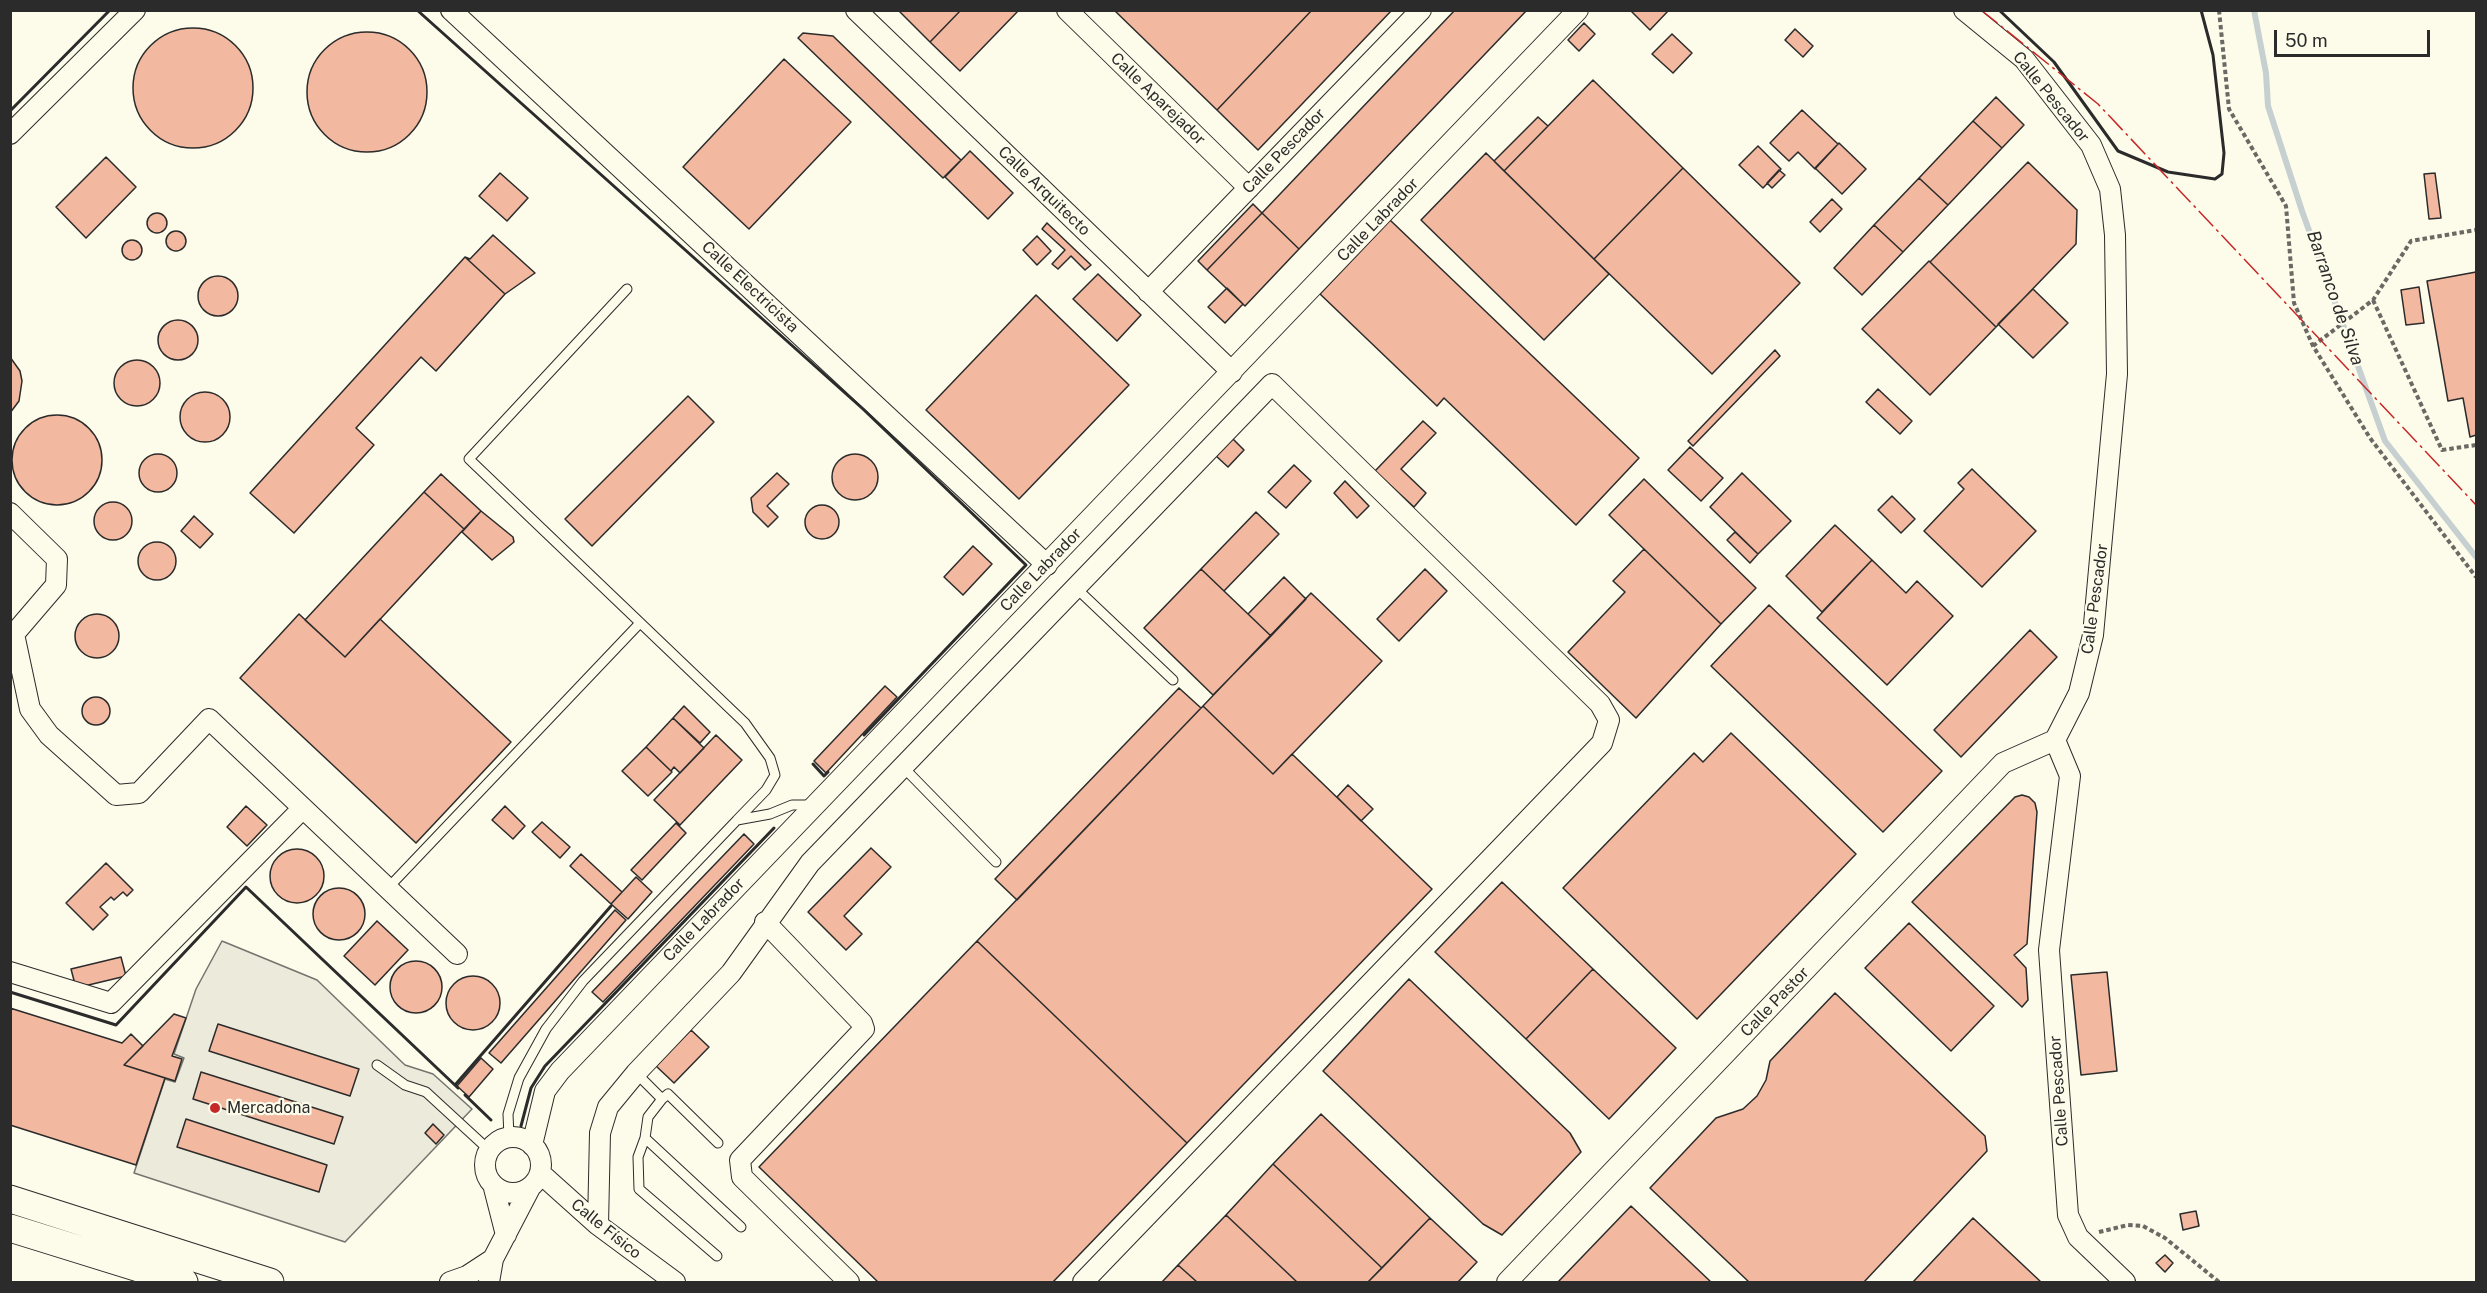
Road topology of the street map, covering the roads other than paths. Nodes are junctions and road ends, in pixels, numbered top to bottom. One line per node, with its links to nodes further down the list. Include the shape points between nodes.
1 (135, 10): 8 (street)
2 (451, 10): 14 (street, Calle Electricista)
3 (856, 10): 11 (street, Calle Arquitecto)
4 (1067, 10): 9 (street, Calle Aparejador)
5 (1420, 10): 9 (street, Calle Pescador)
6 (1578, 10): 12 (street, Calle Labrador)
7 (1964, 10): 18 (street, Calle Pescador, via 2024,59 2091,145 2110,189 2115,235 2117,374 2104,537 2093,635 2079,693)
8 (10, 134)
9 (1249, 188): 11 (street, Calle Pescador)
10 (627, 290): 16 (lane, via 469,459)
11 (1148, 292): 12 (street, Calle Arquitecto)
12 (1232, 372): 14 (street, Calle Labrador)
13 (10, 513): 21 (street, via 57,559 56,585 14,634 30,709 49,735 116,795 139,793 209,719)
14 (1047, 565): 20 (street, Calle Labrador)
15 (1076, 588): 17 (lane); 19 (street); 51 (street, via 1272,384 1600,704 1609,720 1602,743)
16 (640, 623): 22 (lane, via 745,723 770,758 775,775); 24 (lane)
17 (1173, 680)
18 (2055, 740): 52 (street, Calle Pastor, via 2003,763); 53 (street, Calle Pescador, via 2070,776 2049,950 2068,1215 2078,1237)
19 (903, 767): 23 (lane); 25 (street, via 810,863)
20 (815, 805): 22 (lane, via 792,805); 34 (street, Calle Labrador, via 560,1071 545,1091)
21 (302, 809): 24 (street); 27 (street, via 111,1003)
22 (737, 820): 31 (lane, via 582,981 546,1029 519,1078 508,1114)
23 (996, 862)
24 (388, 888): 26 (street)
25 (765, 922): 29 (street, via 731,973); 50 (street, via 864,1029 740,1160 742,1177)
26 (457, 954)
27 (10, 972)
28 (377, 1065): 35 (lane, via 405,1085 426,1092)
29 (636, 1073): 30 (lane); 39 (street, via 608,1107 600,1133)
30 (662, 1099): 32 (lane, via 648,1117); 33 (lane, via 668,1094)
31 (508, 1137): 34 (street, via 518,1137); 35 (street)
32 (645, 1138): 40 (lane); 43 (lane, via 638,1156 639,1189)
33 (717, 1143)
34 (532, 1145): 36 (street, via 539,1155)
35 (489, 1150): 37 (street, via 485,1172)
36 (535, 1181): 37 (street, via 512,1194); 39 (street, Calle Físico); 42 (street)
37 (494, 1188): 42 (street)
38 (10, 1199): 46 (street)
39 (598, 1226): 49 (street, Calle Físico)
40 (741, 1227)
41 (10, 1228): 45 (street)
42 (506, 1235): 44 (street)
43 (717, 1256)
44 (493, 1259): 47 (street); 48 (street)
45 (184, 1282)
46 (270, 1282)
47 (450, 1282)
48 (489, 1282)
49 (675, 1282)
50 (849, 1282)
51 (1083, 1282)
52 (1507, 1282)
53 (2125, 1282)

